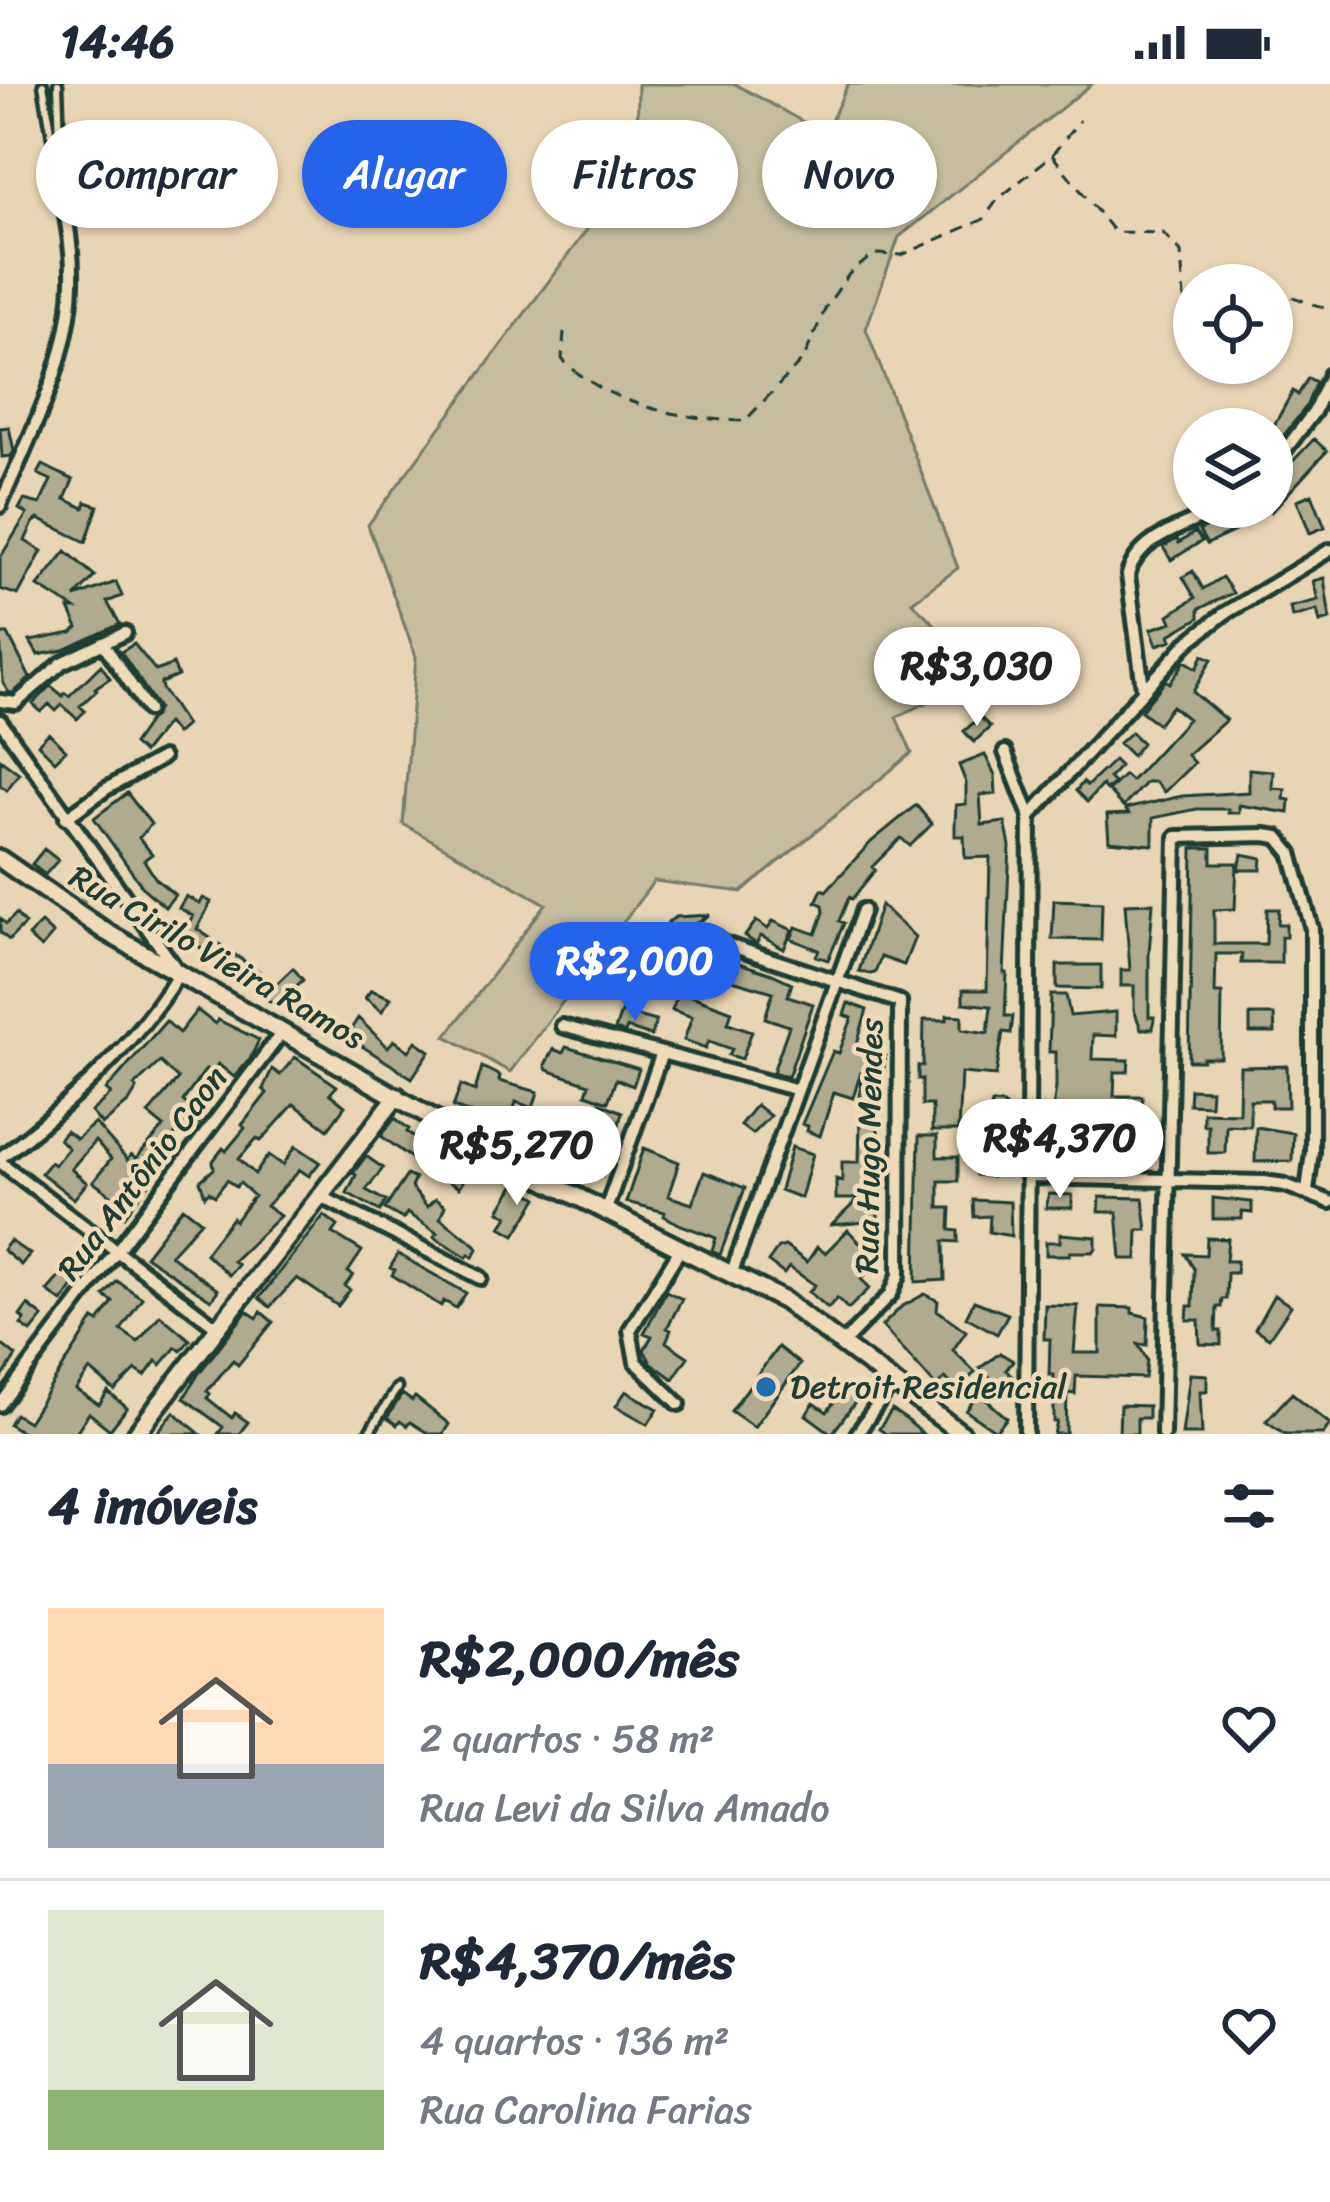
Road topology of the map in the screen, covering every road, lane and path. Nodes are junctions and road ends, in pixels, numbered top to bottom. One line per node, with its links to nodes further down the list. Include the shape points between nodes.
1 (43, 84): 4 (lane)
2 (58, 84): 5 (lane)
3 (1080, 119): 6 (path)
4 (49, 120)
5 (59, 120)
6 (1052, 155): 8 (path, via 1114,232 1163,232); 11 (path, via 984,219 902,255 874,254 849,274 804,358 746,421 623,399 562,359)
7 (68, 228): 14 (street, via 70,310 53,378)
8 (1182, 264)
9 (1293, 294): 10 (path, via 1312,308)
10 (1330, 308)
11 (564, 332)
12 (1330, 375): 13 (street)
13 (1293, 440)
14 (0, 506)
15 (1179, 528): 19 (street, via 1156,539 1128,574)
16 (1330, 550): 19 (street, via 1206,627)
17 (125, 633): 18 (street)
18 (103, 644): 20 (street, via 62,663 16,703); 21 (street)
19 (1143, 688): 25 (street)
20 (0, 701)
21 (148, 710)
22 (0, 721): 26 (street)
23 (1005, 752): 25 (street)
24 (162, 758): 26 (street)
25 (1030, 815): 38 (street)
26 (66, 818): 30 (street)
27 (0, 859): 30 (main road, Rua Cirilo Vieira Ramos)
28 (863, 910): 31 (street)
29 (701, 936): 31 (street)
30 (179, 973): 33 (main road, Rua Cirilo Vieira Ramos); 37 (street, via 118,1054)
31 (838, 982): 35 (street); 49 (street, Rua Hugo Mendes, via 899,1002 899,1275)
32 (562, 1026): 34 (street)
33 (284, 1030): 36 (main road, Rua Cirilo Vieira Ramos); 45 (street, Rua Antônio Caon)
34 (662, 1053): 35 (street); 43 (street)
35 (798, 1090): 46 (street)
36 (397, 1096): 41 (main road); 43 (main road, Rua Cirilo Vieira Ramos)
37 (0, 1160): 45 (street)
38 (1028, 1177): 39 (street); 58 (street)
39 (1170, 1180): 40 (street, via 1264,1182); 40 (street, via 1176,837 1278,837 1291,854 1312,929); 59 (street)
40 (1307, 1192): 42 (street)
41 (320, 1196): 47 (street); 48 (main road)
42 (1330, 1202)
43 (605, 1212): 44 (main road, Rua Cirilo Vieira Ramos)
44 (681, 1248): 46 (main road, Rua Cirilo Vieira Ramos); 52 (street, via 630,1330 636,1362)
45 (116, 1251): 48 (street); 53 (street, Rua Antônio Caon)
46 (732, 1272): 49 (main road, Rua Cirilo Vieira Ramos)
47 (481, 1278)
48 (218, 1328): 54 (main road)
49 (843, 1343): 50 (main road, Rua Cirilo Vieira Ramos)
50 (893, 1382): 56 (street); 57 (main road, Rua Cirilo Vieira Ramos)
51 (397, 1388): 55 (lane)
52 (679, 1404)
53 (0, 1405)
54 (136, 1434)
55 (368, 1434)
56 (857, 1434)
57 (962, 1434)
58 (1026, 1434)
59 (1163, 1434)

